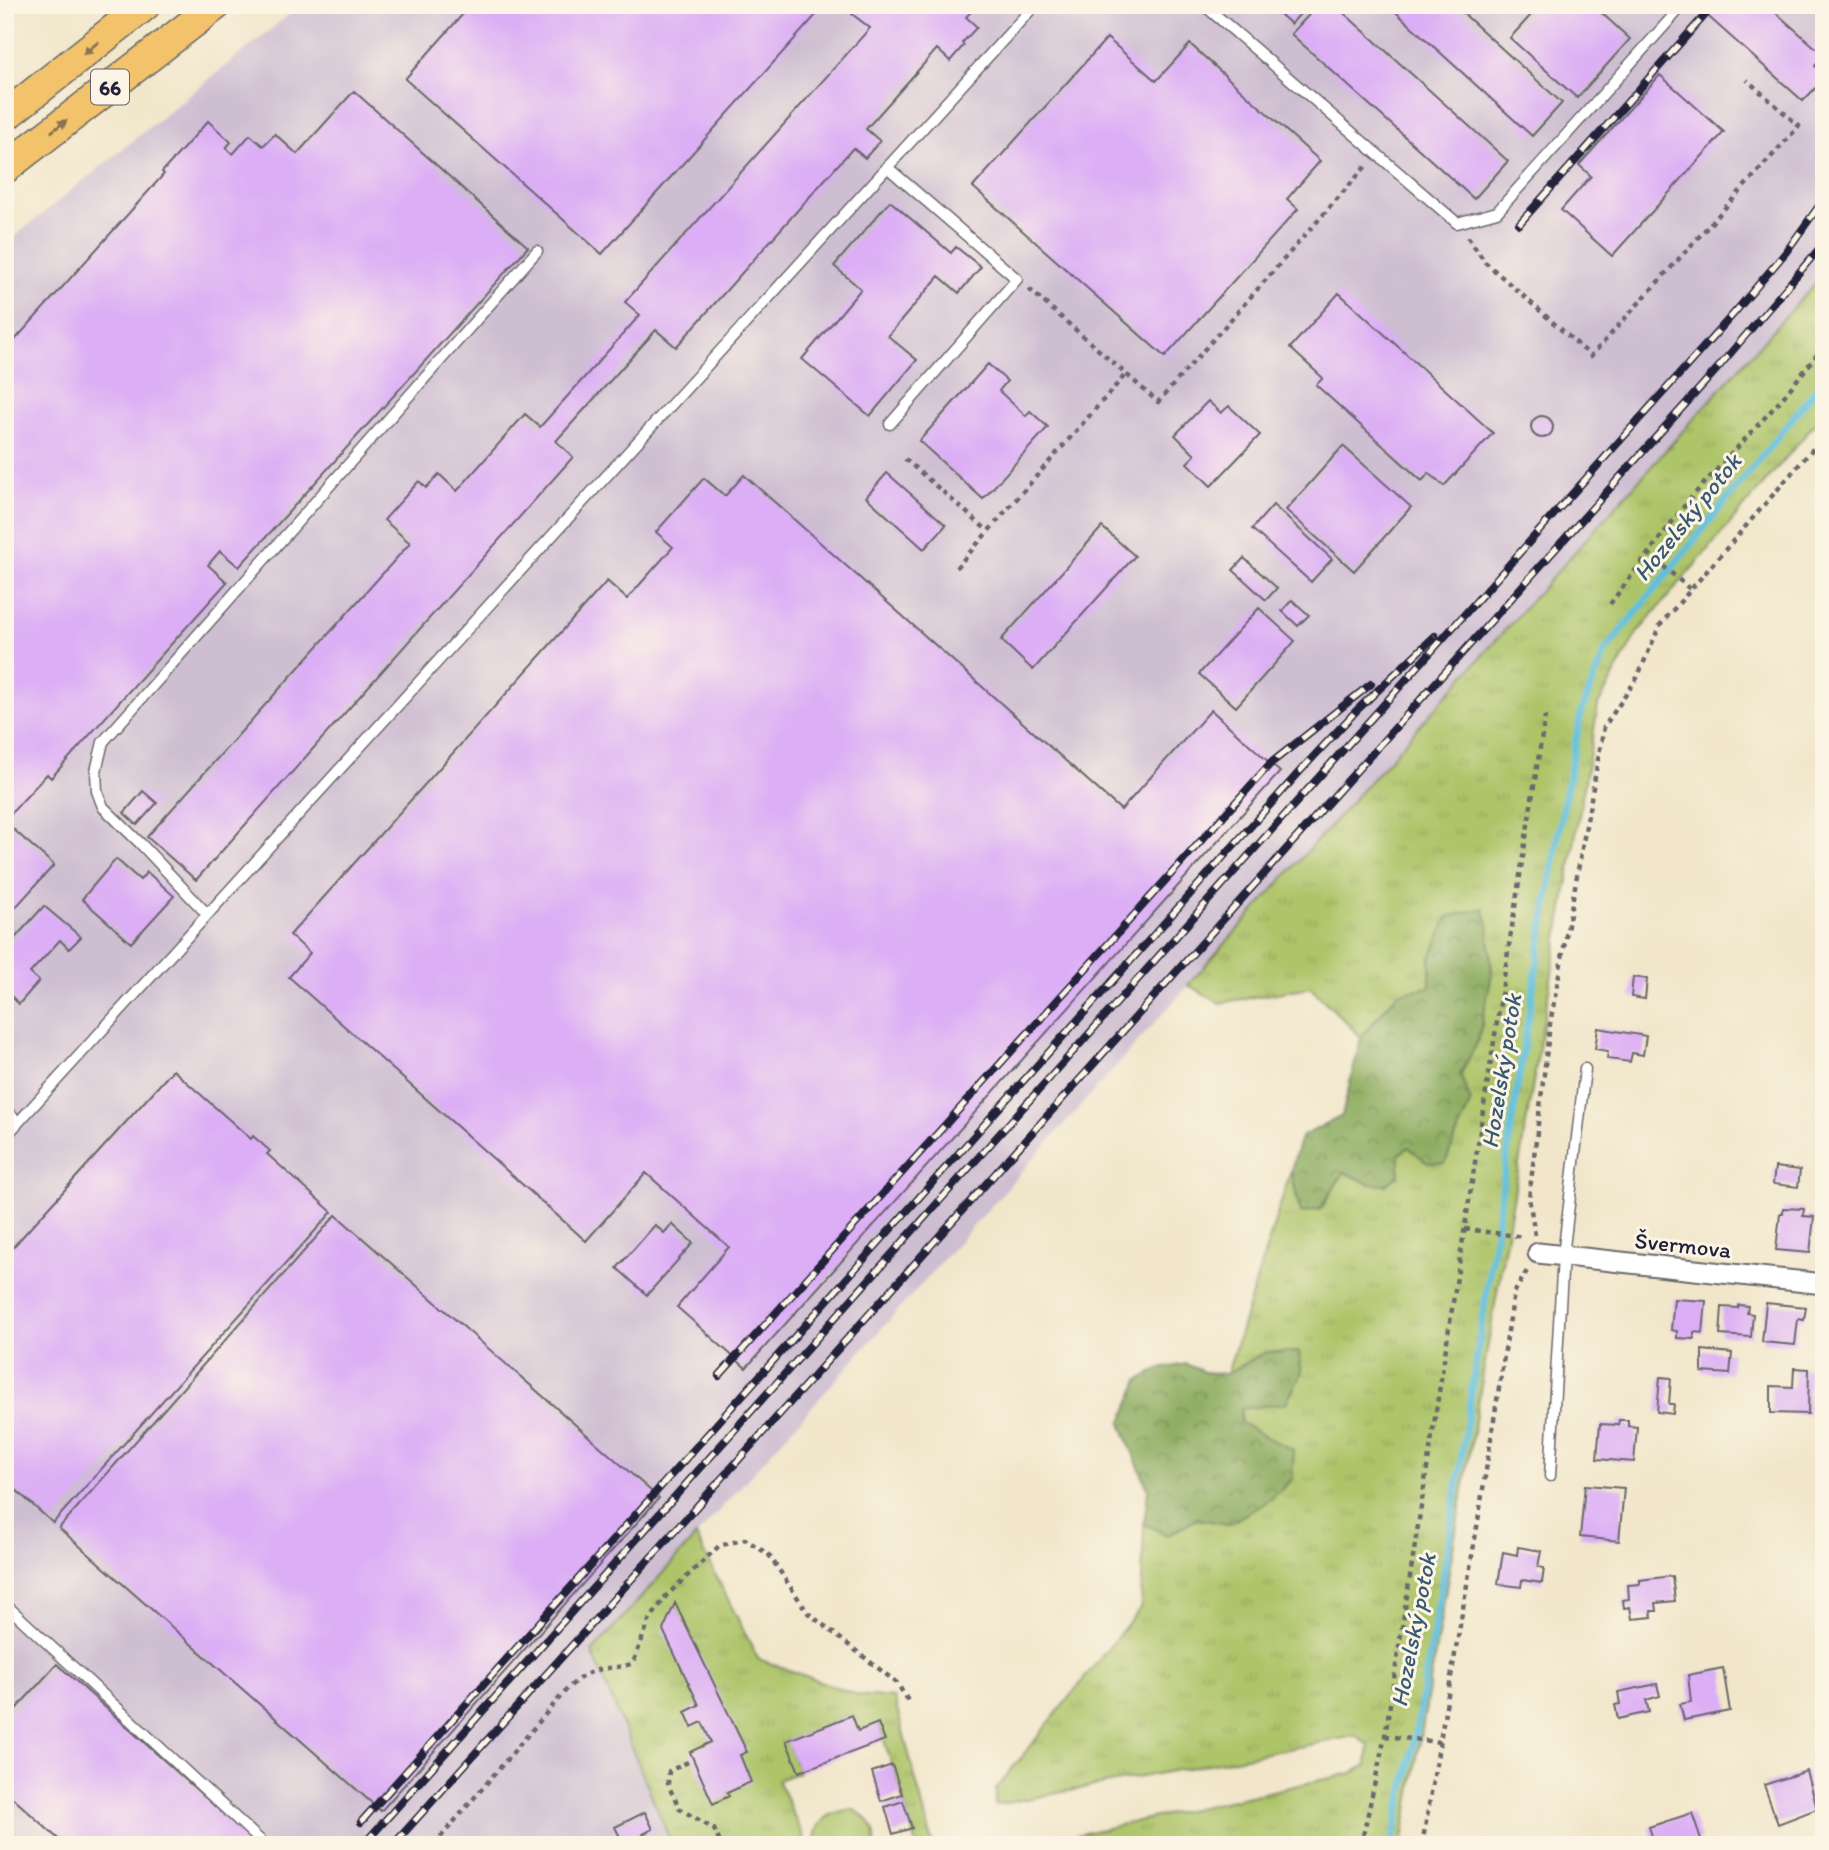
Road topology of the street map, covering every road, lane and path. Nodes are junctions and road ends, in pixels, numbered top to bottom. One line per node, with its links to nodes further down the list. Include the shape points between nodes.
1 (145, 5): 7 (main road, 66, one-way to 7)
2 (216, 5): 10 (main road, 66, one-way to 2)
3 (1035, 5): 9 (lane)
4 (1204, 5): 8 (lane)
5 (1683, 5): 11 (lane, via 1497,212)
6 (1747, 80): 11 (path, via 1799,125 1591,356 1485,262)
7 (5, 116)
8 (1377, 154): 11 (lane); 15 (path, via 1158,402)
9 (887, 167): 13 (lane); 25 (lane)
10 (5, 168)
11 (1457, 223)
12 (537, 251): 25 (lane, via 103,742 96,771 103,807)
13 (1017, 279): 15 (path); 16 (lane)
14 (1824, 346): 20 (path)
15 (1126, 374): 19 (path)
16 (890, 424)
17 (1824, 436): 22 (path)
18 (905, 459): 19 (path)
19 (988, 531): 21 (path)
20 (1648, 553): 22 (path); 23 (path)
21 (956, 568)
22 (1690, 590): 31 (path, via 1660,625 1637,678 1604,727 1550,1024 1529,1198)
23 (1610, 604)
24 (1545, 716): 30 (path)
25 (207, 914): 28 (lane)
26 (1584, 1069): 32 (lane)
27 (5, 1110): 28 (lane)
28 (18, 1122): 29 (lane)
29 (5, 1137)
30 (1465, 1229): 31 (path); 37 (path)
31 (1537, 1246): 32 (street, Švermova); 38 (path, via 1514,1293)
32 (1563, 1256): 33 (street, Švermova); 34 (lane)
33 (1824, 1284)
34 (1550, 1476)
35 (5, 1604): 40 (lane)
36 (911, 1704): 41 (path, via 897,1683 808,1613 769,1555 745,1539 719,1546 666,1596 649,1621 633,1663 593,1671 567,1689)
37 (1385, 1736): 38 (path); 43 (path)
38 (1439, 1742): 44 (path)
39 (688, 1762): 42 (path, via 669,1771 668,1785 680,1810 714,1829)
40 (265, 1845)
41 (434, 1845)
42 (720, 1845)
43 (1361, 1845)
44 (1422, 1845)

